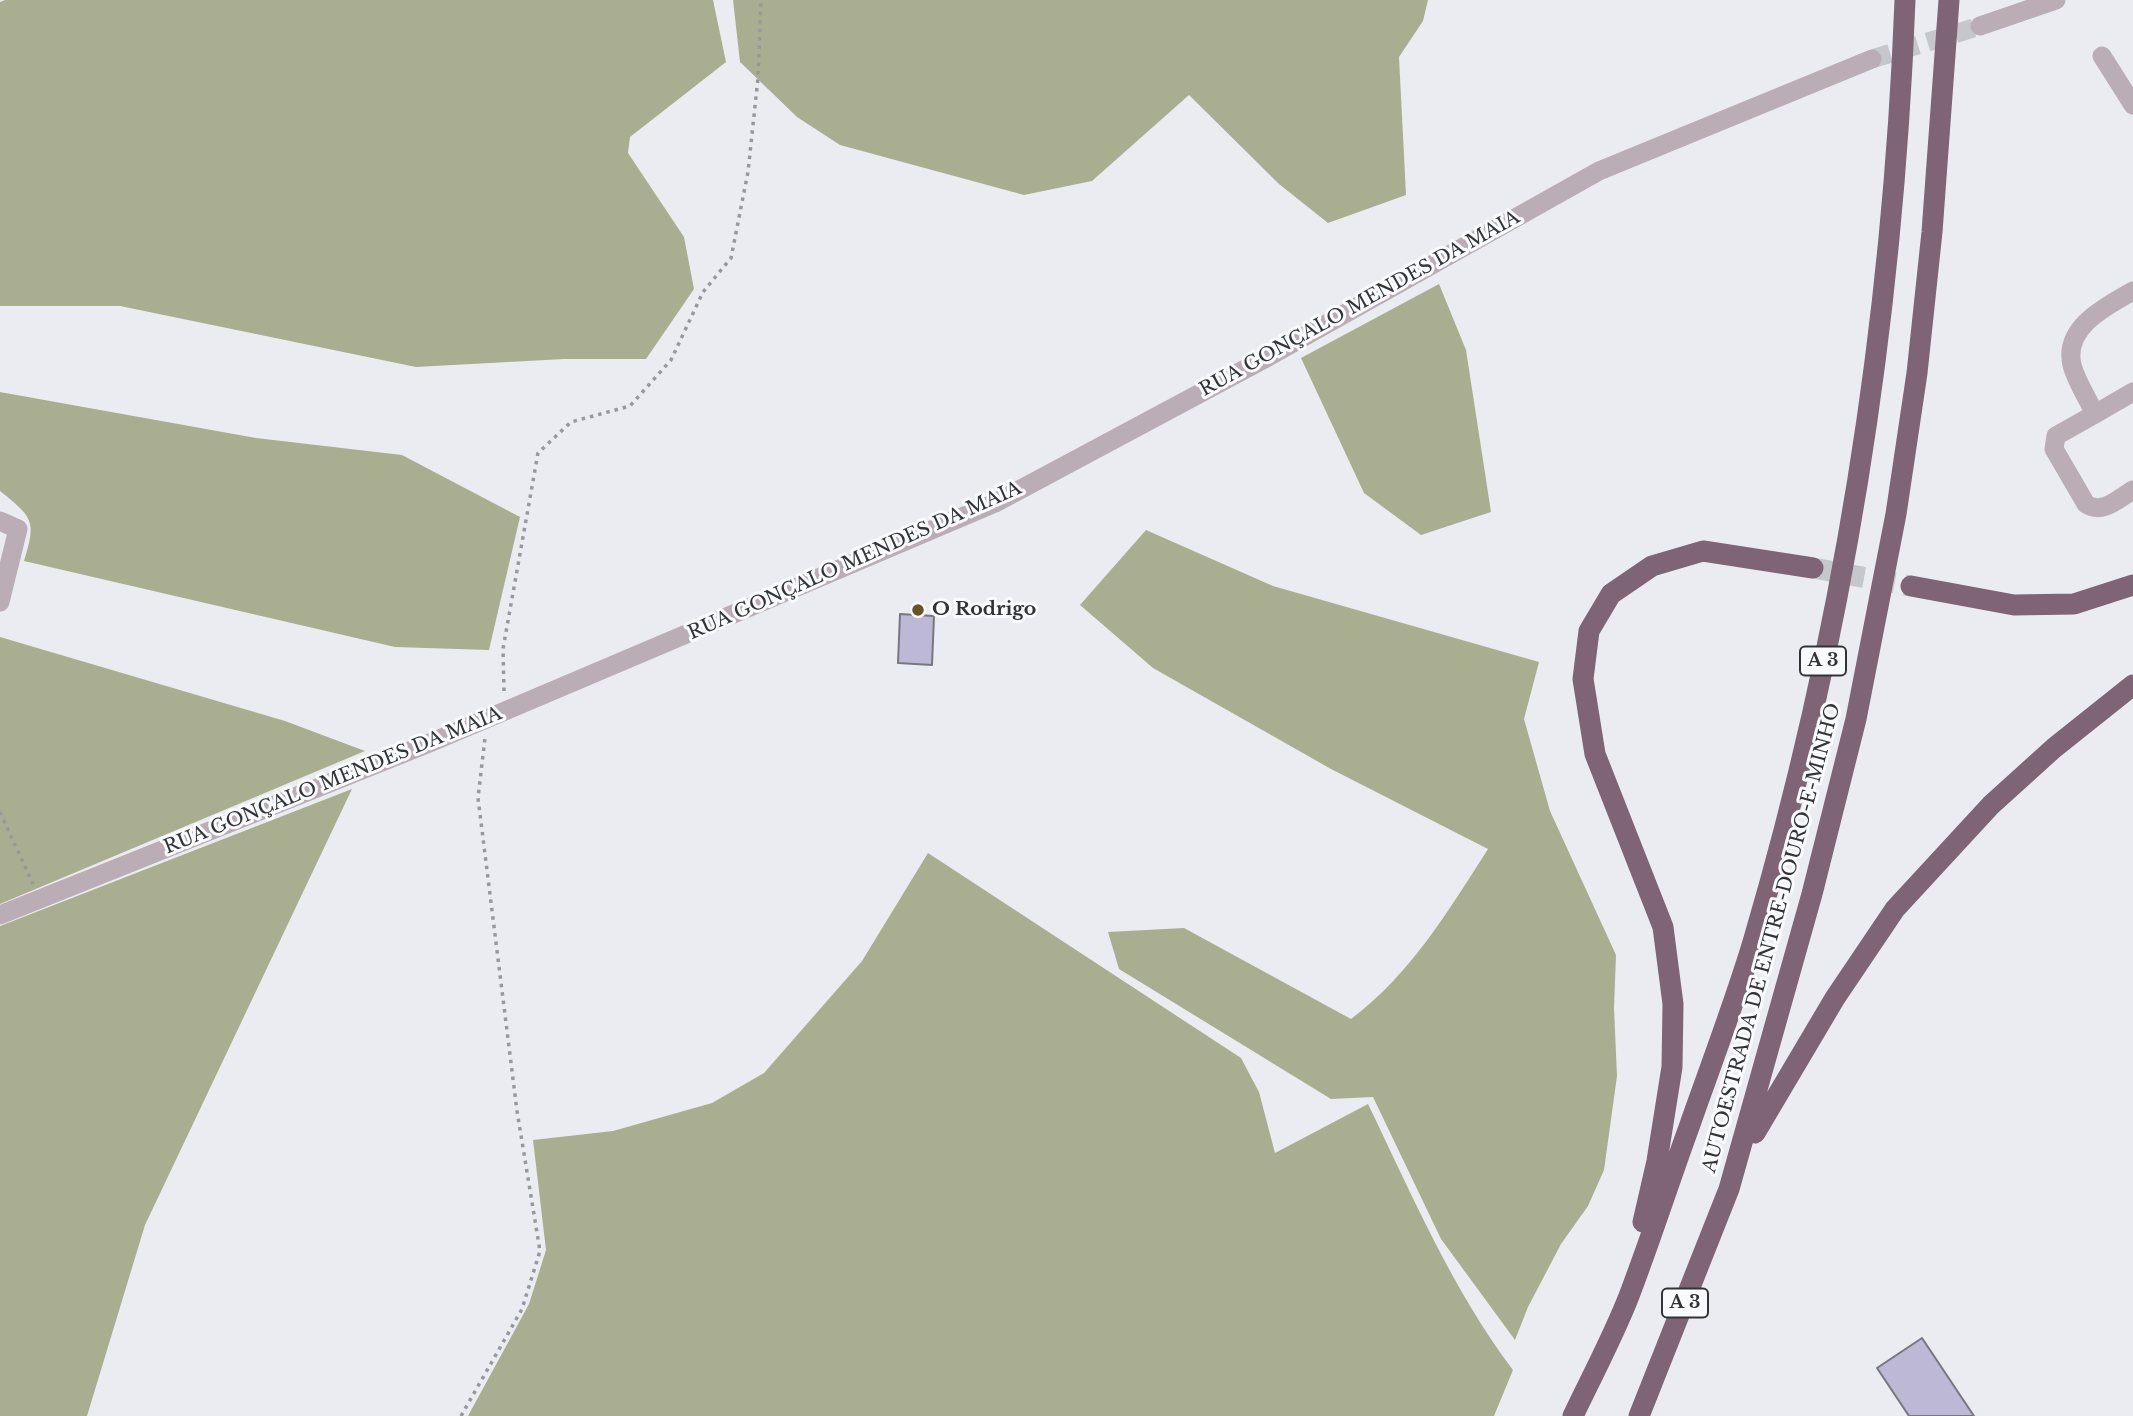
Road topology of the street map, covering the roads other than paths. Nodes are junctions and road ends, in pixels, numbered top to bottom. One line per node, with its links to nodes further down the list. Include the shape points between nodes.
1 (1905, 0): 20 (highway, AUTOESTRADA DE ENTRE-DOURO-E-MINHO / A 3, via 1875,356 1833,614 1752,946)
2 (1949, 0): 19 (highway, AUTOESTRADA DE ENTRE-DOURO-E-MINHO / A 3, via 1918,361 1877,617 1830,826)
3 (2056, 0): 4 (street)
4 (1980, 26)
5 (2102, 56): 7 (street)
6 (1872, 58): 18 (street, RUA GONÇALO MENDES DA MAIA, via 1599,171 995,503 496,715)
7 (2133, 105)
8 (2133, 291): 10 (street, via 2086,320 2071,349 2072,365)
9 (2132, 397): 10 (street)
10 (2095, 414): 11 (street, via 2056,436 2054,449 2086,505 2104,508)
11 (2133, 490)
12 (0, 521): 16 (street, via 18,529)
13 (1813, 568): 20 (highway, via 1703,551 1652,566 1611,594 1589,631 1583,679 1595,754 1663,927 1673,1004 1667,1103)
14 (2133, 585): 15 (highway, via 2074,604 2014,606)
15 (1911, 586)
16 (0, 602)
17 (2133, 685): 19 (highway, via 1991,805 1895,909 1767,1109)
18 (0, 915)
19 (1729, 1189): 22 (highway, AUTOESTRADA DE ENTRE-DOURO-E-MINHO / A 3)
20 (1628, 1297): 21 (highway, AUTOESTRADA DE ENTRE-DOURO-E-MINHO / A 3)
21 (1573, 1416)
22 (1639, 1416)

